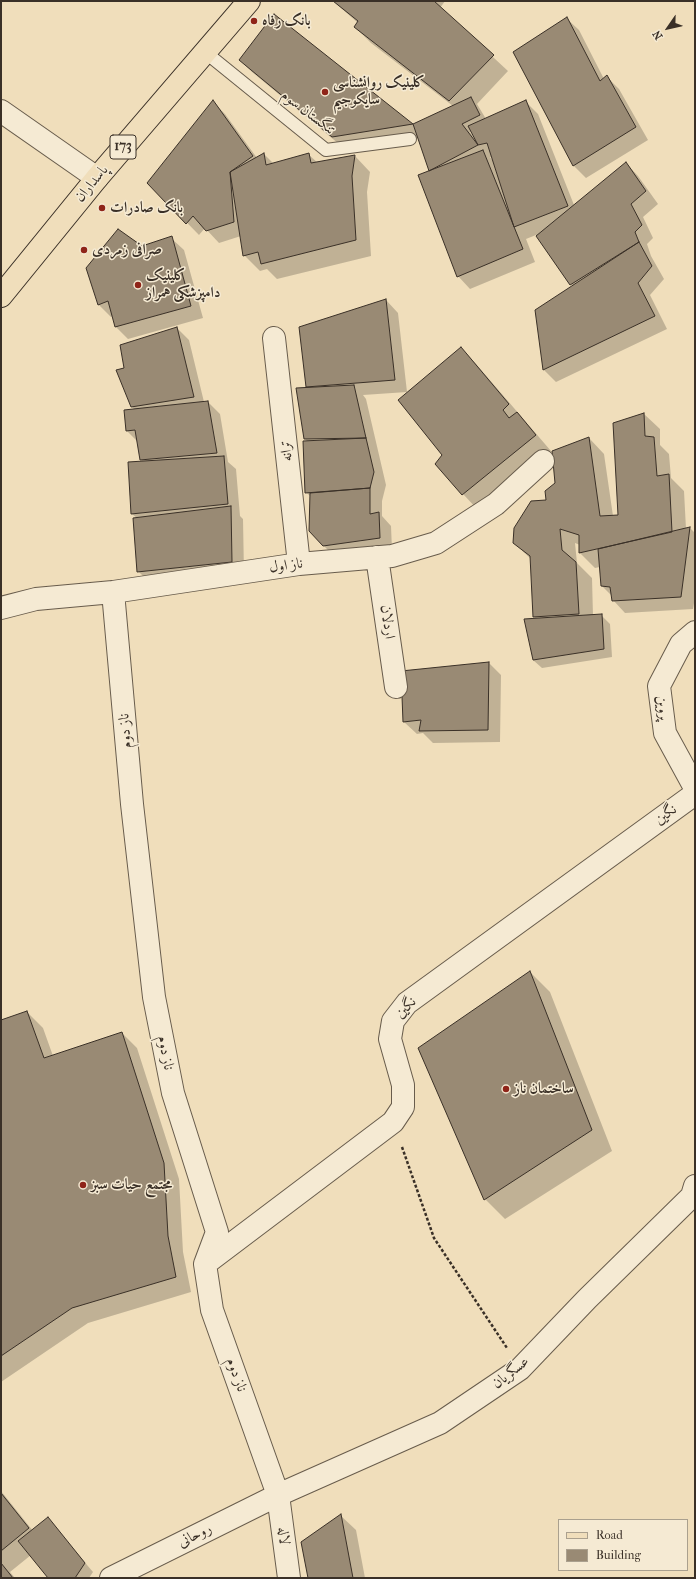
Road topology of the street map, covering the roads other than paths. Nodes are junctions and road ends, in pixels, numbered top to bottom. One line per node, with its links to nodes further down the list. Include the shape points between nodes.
1 (248, 1): 2 (main road, پاسداران / 173)
2 (205, 52): 4 (lane, تنگستان سوم, via 326,150); 5 (main road, پاسداران / 173)
3 (1, 111): 5 (street)
4 (410, 139)
5 (97, 178): 6 (main road, پاسداران / 173)
6 (1, 296)
7 (274, 338): 10 (street, ترانه)
8 (543, 461): 9 (street, ناز اول, via 496,504 436,543 392,556)
9 (378, 557): 10 (street, ناز اول); 14 (street, اردلان)
10 (299, 564): 11 (street, ناز اول)
11 (114, 592): 12 (street, ناز اول, via 36,599); 18 (street, ناز دوم, via 132,804 154,997 173,1093 217,1232)
12 (1, 608)
13 (695, 632): 15 (street, پروین, via 681,644 659,686 665,733)
14 (396, 687)
15 (695, 788)
16 (695, 794): 18 (street, نگین, via 407,1004 393,1021 390,1039 404,1085 403,1107 393,1122)
17 (694, 1194): 19 (street, عسگریان, via 587,1298 520,1369 440,1423)
18 (205, 1264): 19 (street, ناز دوم, via 212,1310)
19 (278, 1495): 20 (street, روحانی); 21 (street, لاله)
20 (111, 1578)
21 (289, 1578)

